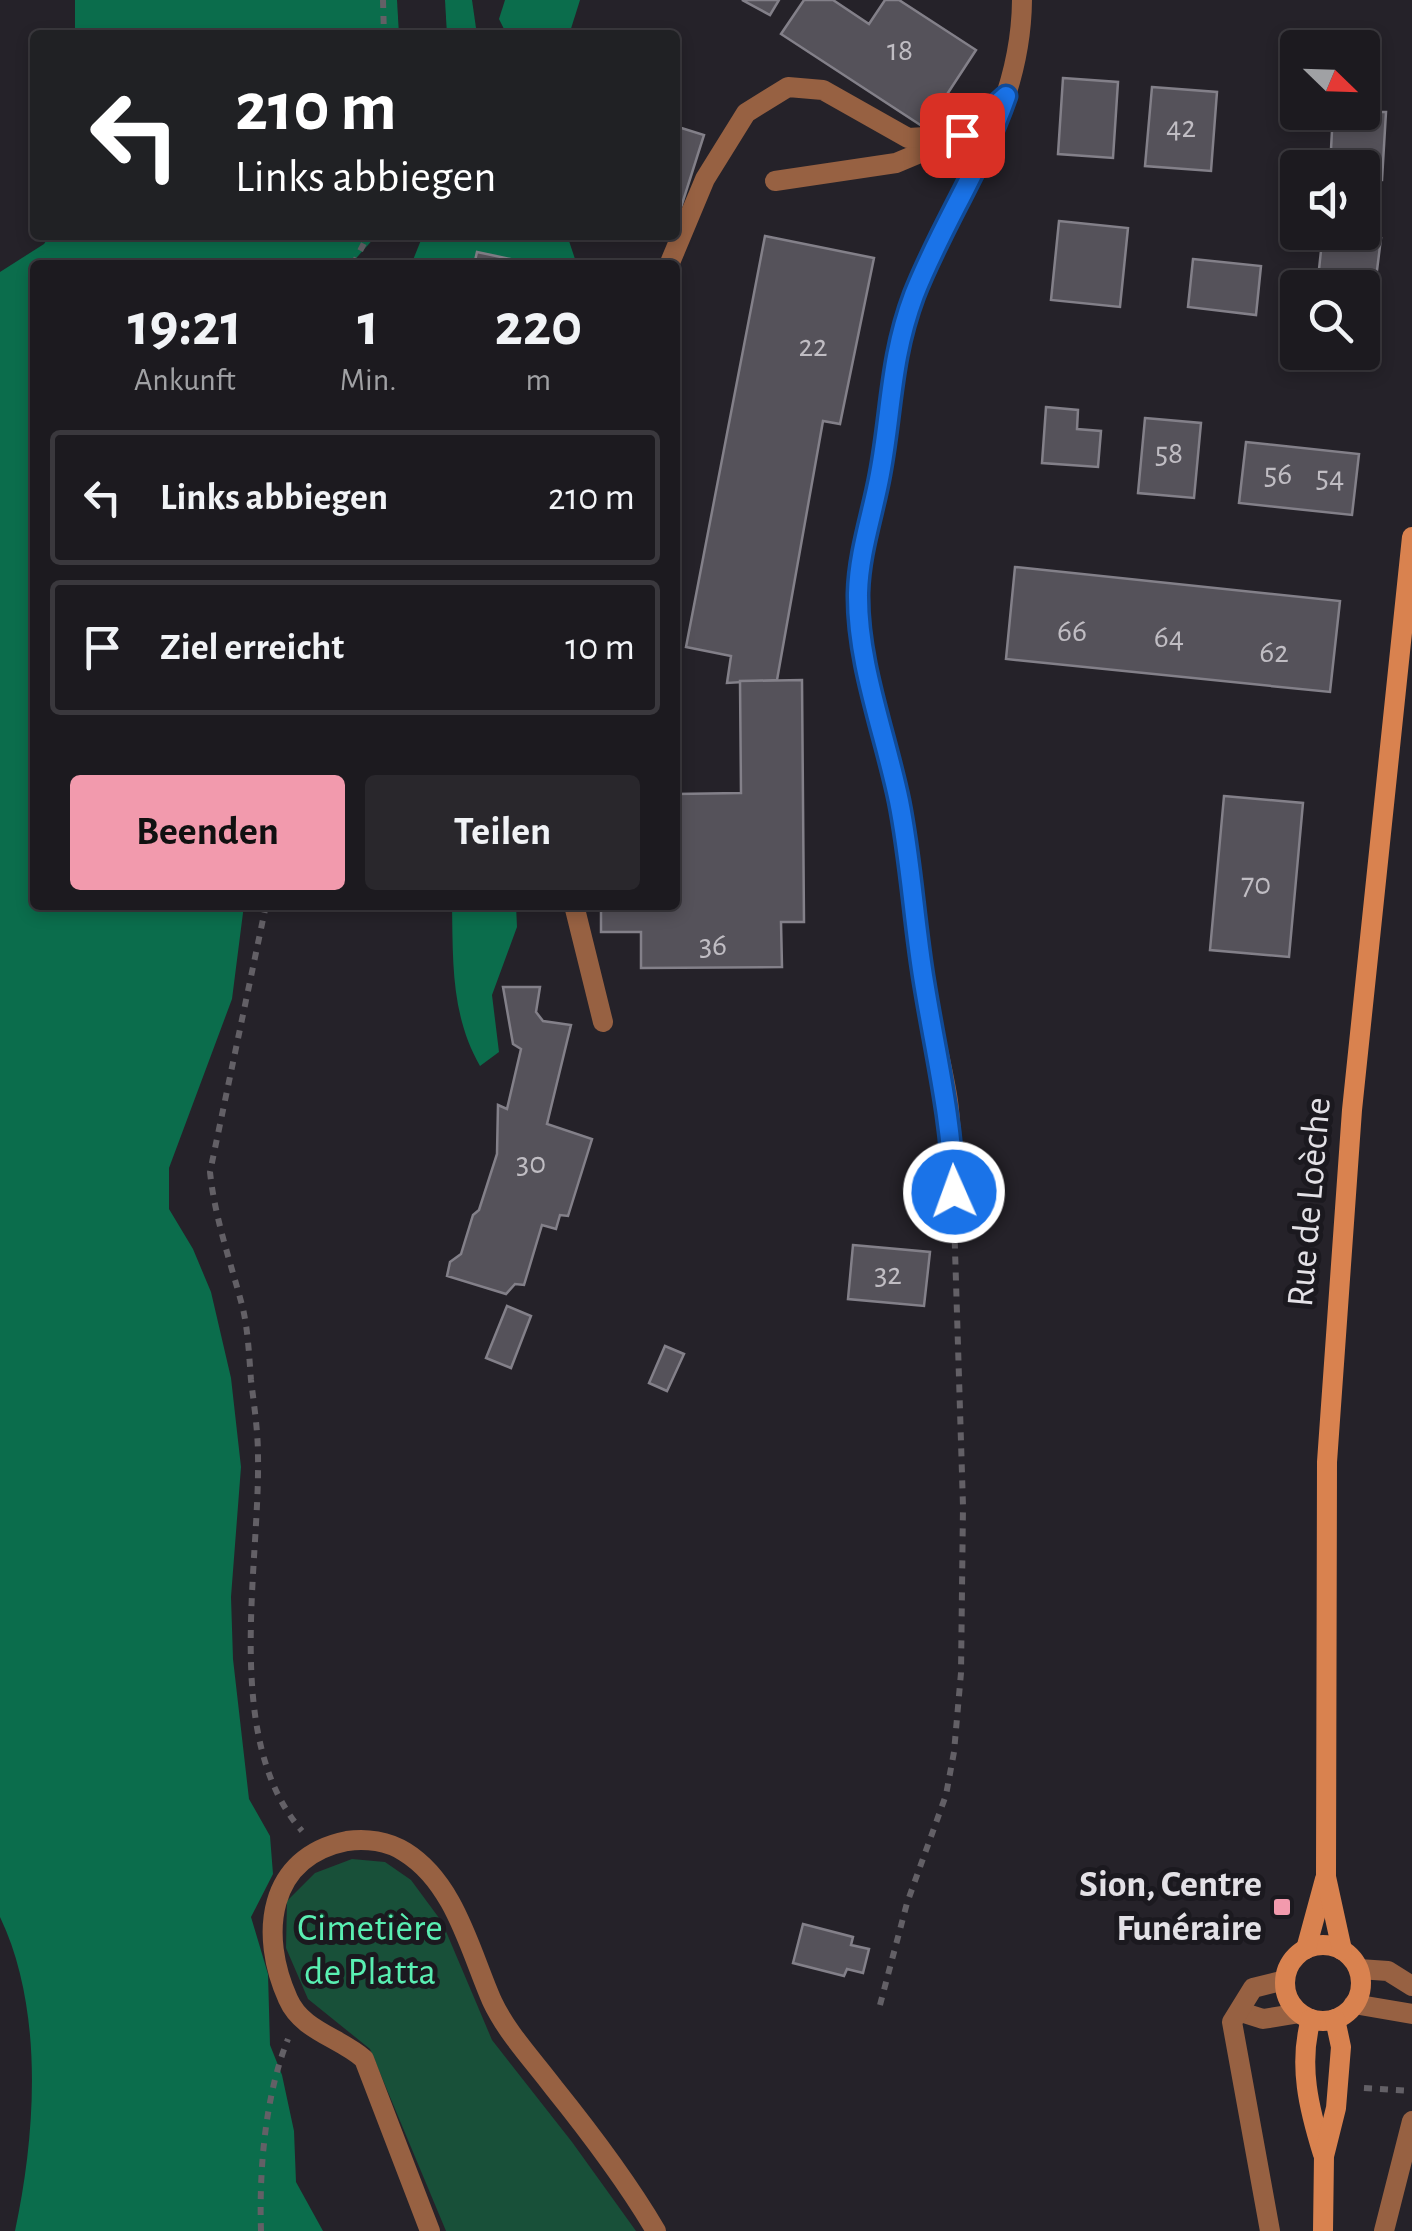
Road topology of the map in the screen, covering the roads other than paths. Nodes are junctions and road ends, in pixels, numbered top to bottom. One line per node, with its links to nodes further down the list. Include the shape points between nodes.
1 (1022, 0): 2 (street)
2 (1006, 96): 3 (street); 9 (street, via 901,336 858,597 910,862 948,1104)
3 (962, 135): 4 (street, via 896,163); 5 (street, via 908,138 823,90 788,87 746,113 705,179)
4 (775, 181)
5 (680, 239)
6 (1412, 536): 10 (street, Rue de Loèche, via 1338,1287 1327,1462)
7 (575, 910): 8 (street)
8 (603, 1022)
9 (954, 1192)
10 (1326, 1877): 11 (street, Rue de Loèche); 12 (street, Rue de Loèche)
11 (1306, 1949): 12 (street, via 1318,1944); 14 (street)
12 (1342, 1950): 13 (street)
13 (1359, 1969): 15 (street, via 1388,1972); 16 (street)
14 (1285, 1980): 17 (street, via 1253,1988); 19 (street, via 1286,1993)
15 (1412, 1986)
16 (1354, 2004): 18 (street); 20 (street)
17 (1242, 2012): 19 (street, via 1263,2019); 25 (street, via 1232,2022 1232,2036)
18 (1412, 2014)
19 (1305, 2016): 20 (street); 22 (street, via 1309,2108)
20 (1335, 2019): 22 (street, via 1336,2098)
21 (1412, 2121): 27 (street)
22 (1324, 2156): 26 (street)
23 (430, 2231): 24 (street, via 364,2060 298,2015 274,1948 272,1919 286,1878 298,1863 358,1839 405,1852 437,1882 502,2018)
24 (656, 2231)
25 (1270, 2231)
26 (1323, 2231)
27 (1384, 2231)

